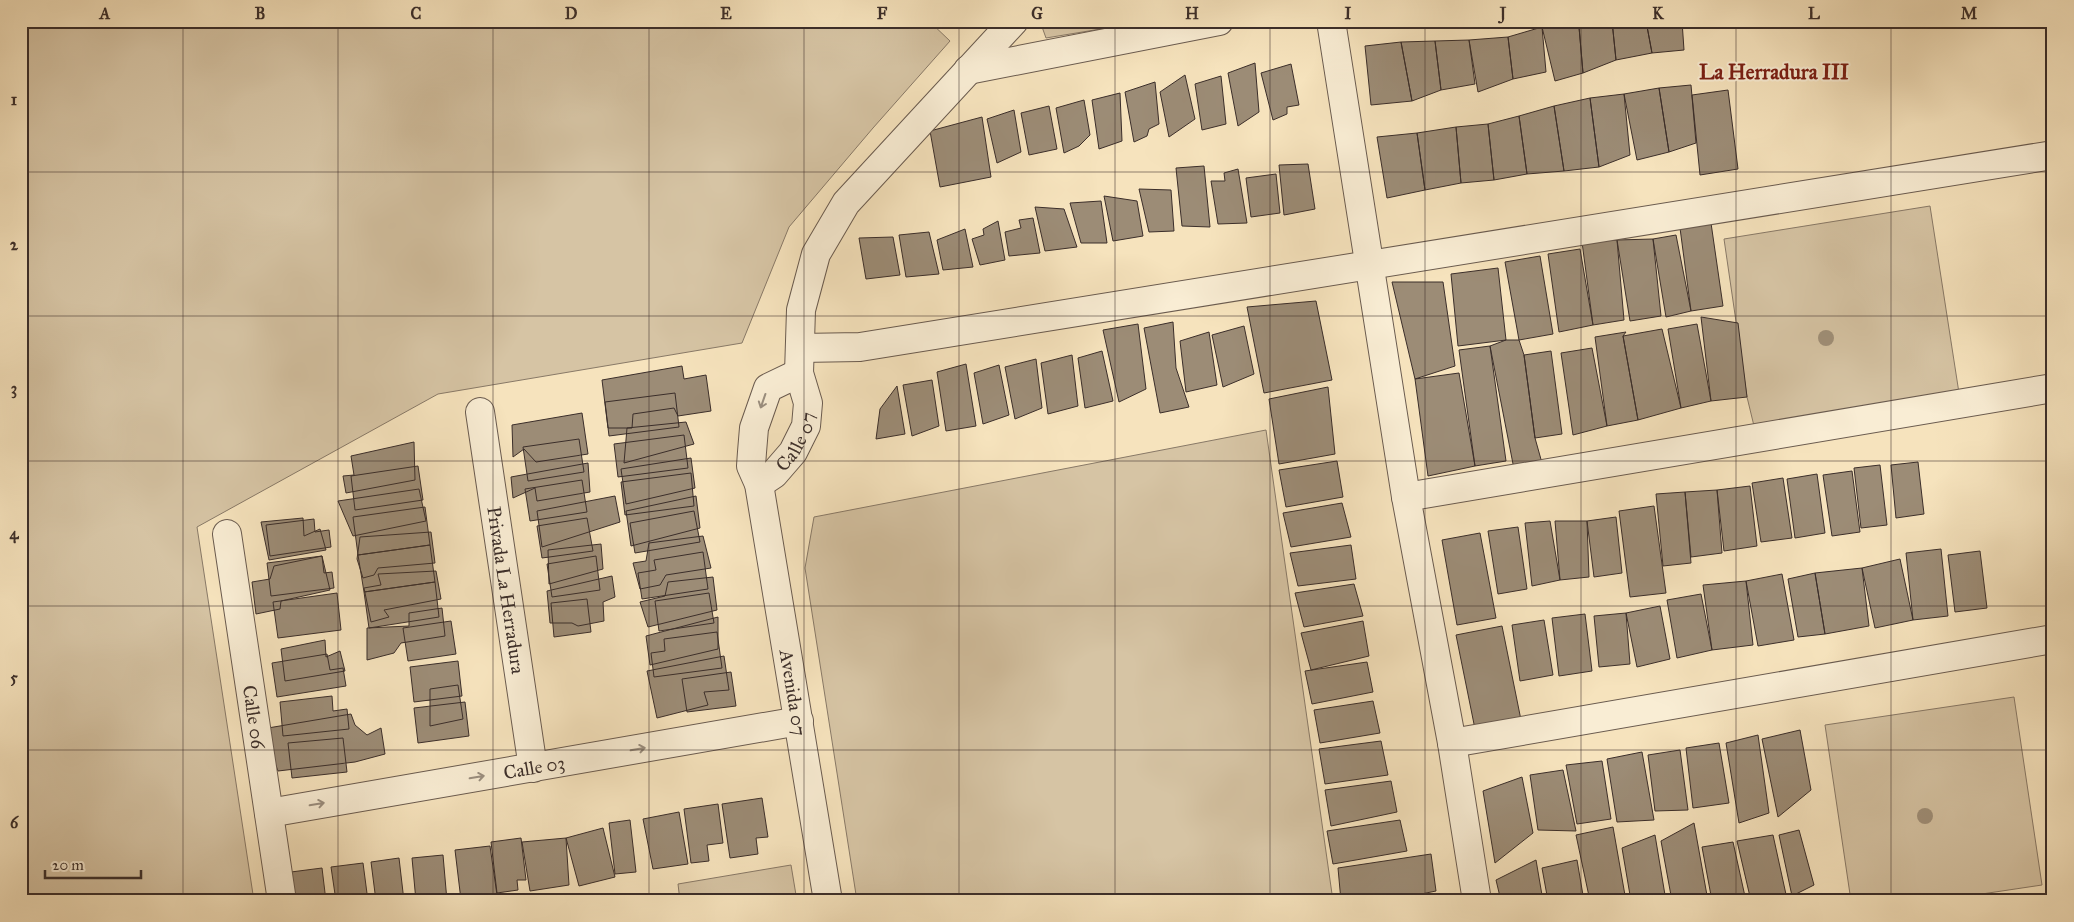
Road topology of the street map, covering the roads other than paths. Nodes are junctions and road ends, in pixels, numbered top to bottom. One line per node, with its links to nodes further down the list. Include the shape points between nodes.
1 (1014, 21): 4 (street)
2 (1219, 21): 4 (street)
3 (1331, 21): 6 (street)
4 (968, 70): 7 (street, via 846,203 816,254 800,310)
5 (2053, 155): 6 (street)
6 (1370, 265): 7 (street, via 860,347); 11 (street)
7 (800, 360): 10 (street, Calle 07, via 808,402 806,426 793,452 774,474); 10 (street, Calle 07, one-way to 10, via 768,388 754,428 750,466)
8 (2053, 388): 11 (street)
9 (480, 412): 16 (street, Privada La Herradura)
10 (759, 484): 14 (street, Avenida 07)
11 (1406, 497): 15 (street)
12 (227, 534): 17 (street, Calle 06)
13 (2053, 639): 15 (street)
14 (799, 722): 16 (street, Calle 03, one-way to 14); 19 (street, Avenida 07)
15 (1452, 742): 20 (street)
16 (533, 768): 17 (street, Calle 03, one-way to 16)
17 (269, 812): 18 (street, Calle 06)
18 (282, 901)
19 (828, 901)
20 (1477, 901)

